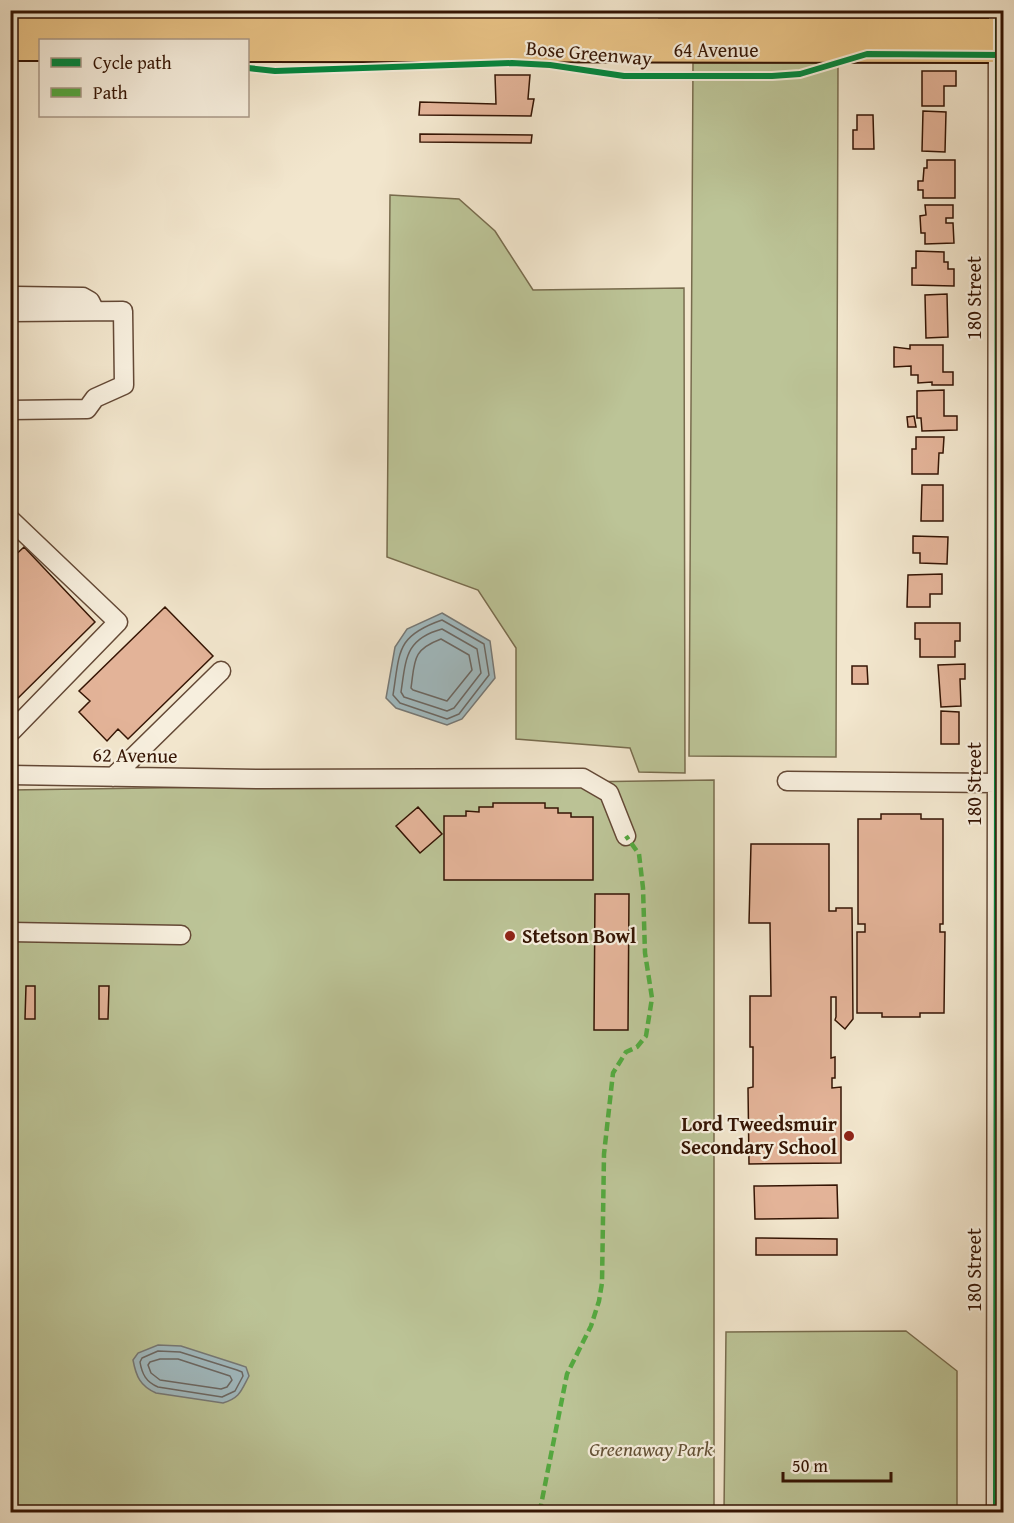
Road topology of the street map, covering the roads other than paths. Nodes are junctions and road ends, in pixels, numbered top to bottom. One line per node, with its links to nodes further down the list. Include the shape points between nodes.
1 (79, 19): 2 (main road, 64 Avenue); 5 (main road, 64 Avenue)
2 (322, 19): 3 (main road, 64 Avenue)
3 (436, 20): 4 (main road, 64 Avenue)
4 (649, 20): 6 (main road, 64 Avenue)
5 (10, 28)
6 (999, 34): 9 (main road, 64 Avenue, via 839,57); 10 (street, 180 Street)
7 (10, 49): 8 (main road)
8 (39, 49)
9 (249, 50)
10 (1000, 139): 11 (street, 180 Street)
11 (1000, 231): 17 (street, 180 Street)
12 (10, 300): 13 (street, via 15,296 84,297)
13 (95, 311): 14 (street); 15 (street, via 123,311 124,385 95,398 87,409)
14 (10, 312)
15 (10, 410)
16 (10, 519): 19 (street, via 118,622)
17 (1000, 528): 23 (street, 180 Street)
18 (221, 671): 21 (street)
19 (10, 733)
20 (10, 775): 21 (street, 62 Avenue)
21 (113, 777): 25 (street, 62 Avenue, via 583,778 609,793)
22 (787, 781): 23 (street)
23 (997, 783): 24 (street, 180 Street)
24 (1000, 820): 28 (street, 180 Street)
25 (626, 836)
26 (10, 932): 27 (street)
27 (181, 934)
28 (1000, 1134): 29 (street, 180 Street)
29 (996, 1512)

